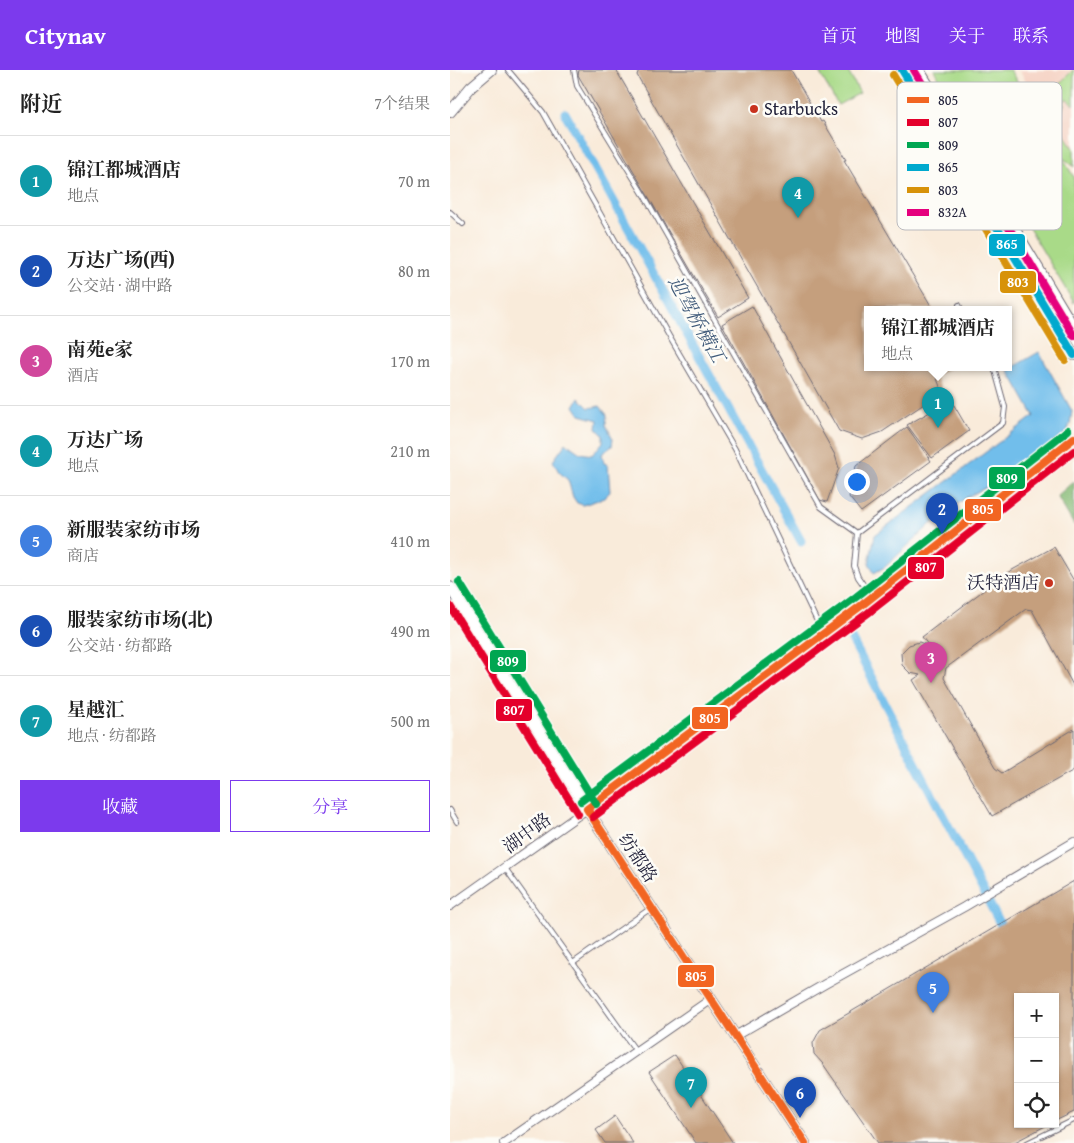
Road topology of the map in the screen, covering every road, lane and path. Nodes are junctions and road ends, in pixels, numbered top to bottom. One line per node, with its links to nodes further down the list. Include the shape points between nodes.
1 (491, 70): 8 (street)
2 (508, 70): 20 (lane, via 542,112 735,449)
3 (574, 70): 17 (lane, via 577,86 645,197 821,507)
4 (902, 70): 6 (street)
5 (918, 70): 7 (street)
6 (909, 82)
7 (925, 82)
8 (450, 112)
9 (450, 212): 10 (lane)
10 (463, 224)
11 (998, 230): 14 (street)
12 (1015, 230): 13 (street)
13 (1074, 328)
14 (1074, 355)
15 (995, 371): 17 (lane, via 1005,407 1004,422)
16 (1074, 438): 19 (street, 湖中路)
17 (857, 533): 19 (lane, via 854,566)
18 (450, 587): 21 (street, 纺都路)
19 (872, 597): 20 (street, 湖中路)
20 (823, 634): 21 (street, 湖中路)
21 (587, 809): 25 (street, 湖中路); 27 (street, 纺都路)
22 (450, 810): 23 (lane)
23 (457, 822)
24 (1074, 842): 30 (street)
25 (505, 867): 26 (street, 湖中路); 28 (lane)
26 (450, 906)
27 (652, 908): 28 (lane); 29 (street, 纺都路)
28 (573, 963): 31 (lane)
29 (711, 999): 30 (street, 纺都路); 31 (street)
30 (735, 1036): 34 (street, 纺都路)
31 (636, 1052): 33 (street)
32 (1074, 1120): 35 (lane)
33 (504, 1143)
34 (804, 1143)
35 (1027, 1143)

